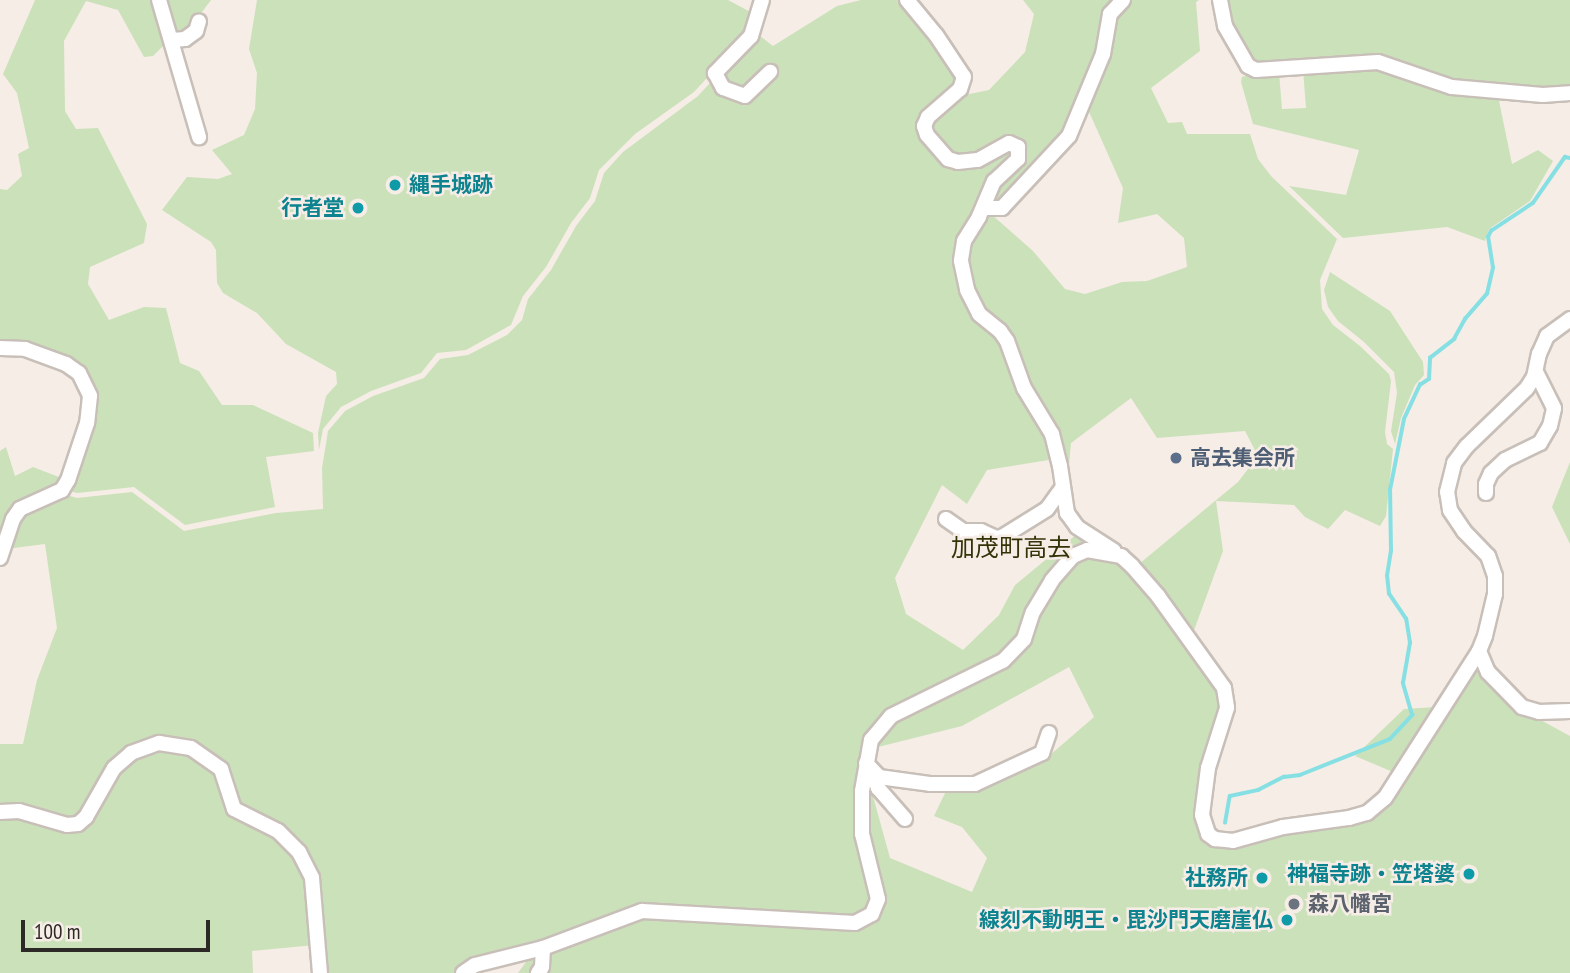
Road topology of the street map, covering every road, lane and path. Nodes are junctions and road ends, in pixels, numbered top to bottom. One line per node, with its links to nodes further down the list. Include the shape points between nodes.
1 (159, 0): 7 (street)
2 (762, 0): 8 (street, via 751,36 715,73 723,88 745,96)
3 (907, 0): 11 (street, via 964,77 960,89 928,117 924,125 927,135 948,159 958,162 978,160 1009,143 1018,147 1017,159 994,181)
4 (1123, 0): 11 (street, via 1110,14 1103,54 1069,136 1002,208)
5 (1220, 0): 9 (street, via 1225,26 1248,66 1256,70 1378,62 1452,87)
6 (199, 21): 7 (street, via 196,31)
7 (172, 40): 10 (street)
8 (770, 72)
9 (1570, 93)
10 (199, 137)
11 (983, 208): 15 (street, via 962,248 967,290 979,314 1007,341 1024,388 1056,443)
12 (1570, 319): 14 (street, via 1547,335)
13 (0, 348): 19 (street, via 24,349 66,364 79,373 90,396 87,423 68,480 62,490 20,509)
14 (1536, 372): 16 (street, via 1554,408 1550,426 1540,443 1505,460 1491,473); 20 (street, via 1527,388 1454,463 1448,485 1448,504 1455,520 1488,556 1495,576 1495,594)
15 (1063, 487): 17 (street, via 1048,509 1002,537 963,531); 18 (street, via 1067,513 1077,527)
16 (1486, 493)
17 (946, 519)
18 (1121, 556): 20 (street, via 1158,596 1224,688 1227,708 1209,768 1202,815 1205,831 1215,839 1233,841 1304,822 1360,816 1374,809); 23 (street, via 1087,550 1073,555 1033,612 1024,639 987,670 891,716 871,740)
19 (0, 558)
20 (1479, 651): 21 (street, via 1488,672 1522,707 1539,712)
21 (1570, 711)
22 (1049, 733): 23 (street, via 1042,753 984,782 930,785 879,777)
23 (869, 768): 25 (street, via 878,788); 26 (street, via 862,834 878,899 872,914 863,920 642,911)
24 (0, 812): 27 (street, via 19,811 78,824 114,768 131,753 159,743 191,748 221,769 234,810 278,831 299,852 312,878)
25 (905, 819)
26 (543, 948): 28 (street, via 475,965); 29 (street)
27 (320, 973)
28 (463, 973)
29 (538, 973)

